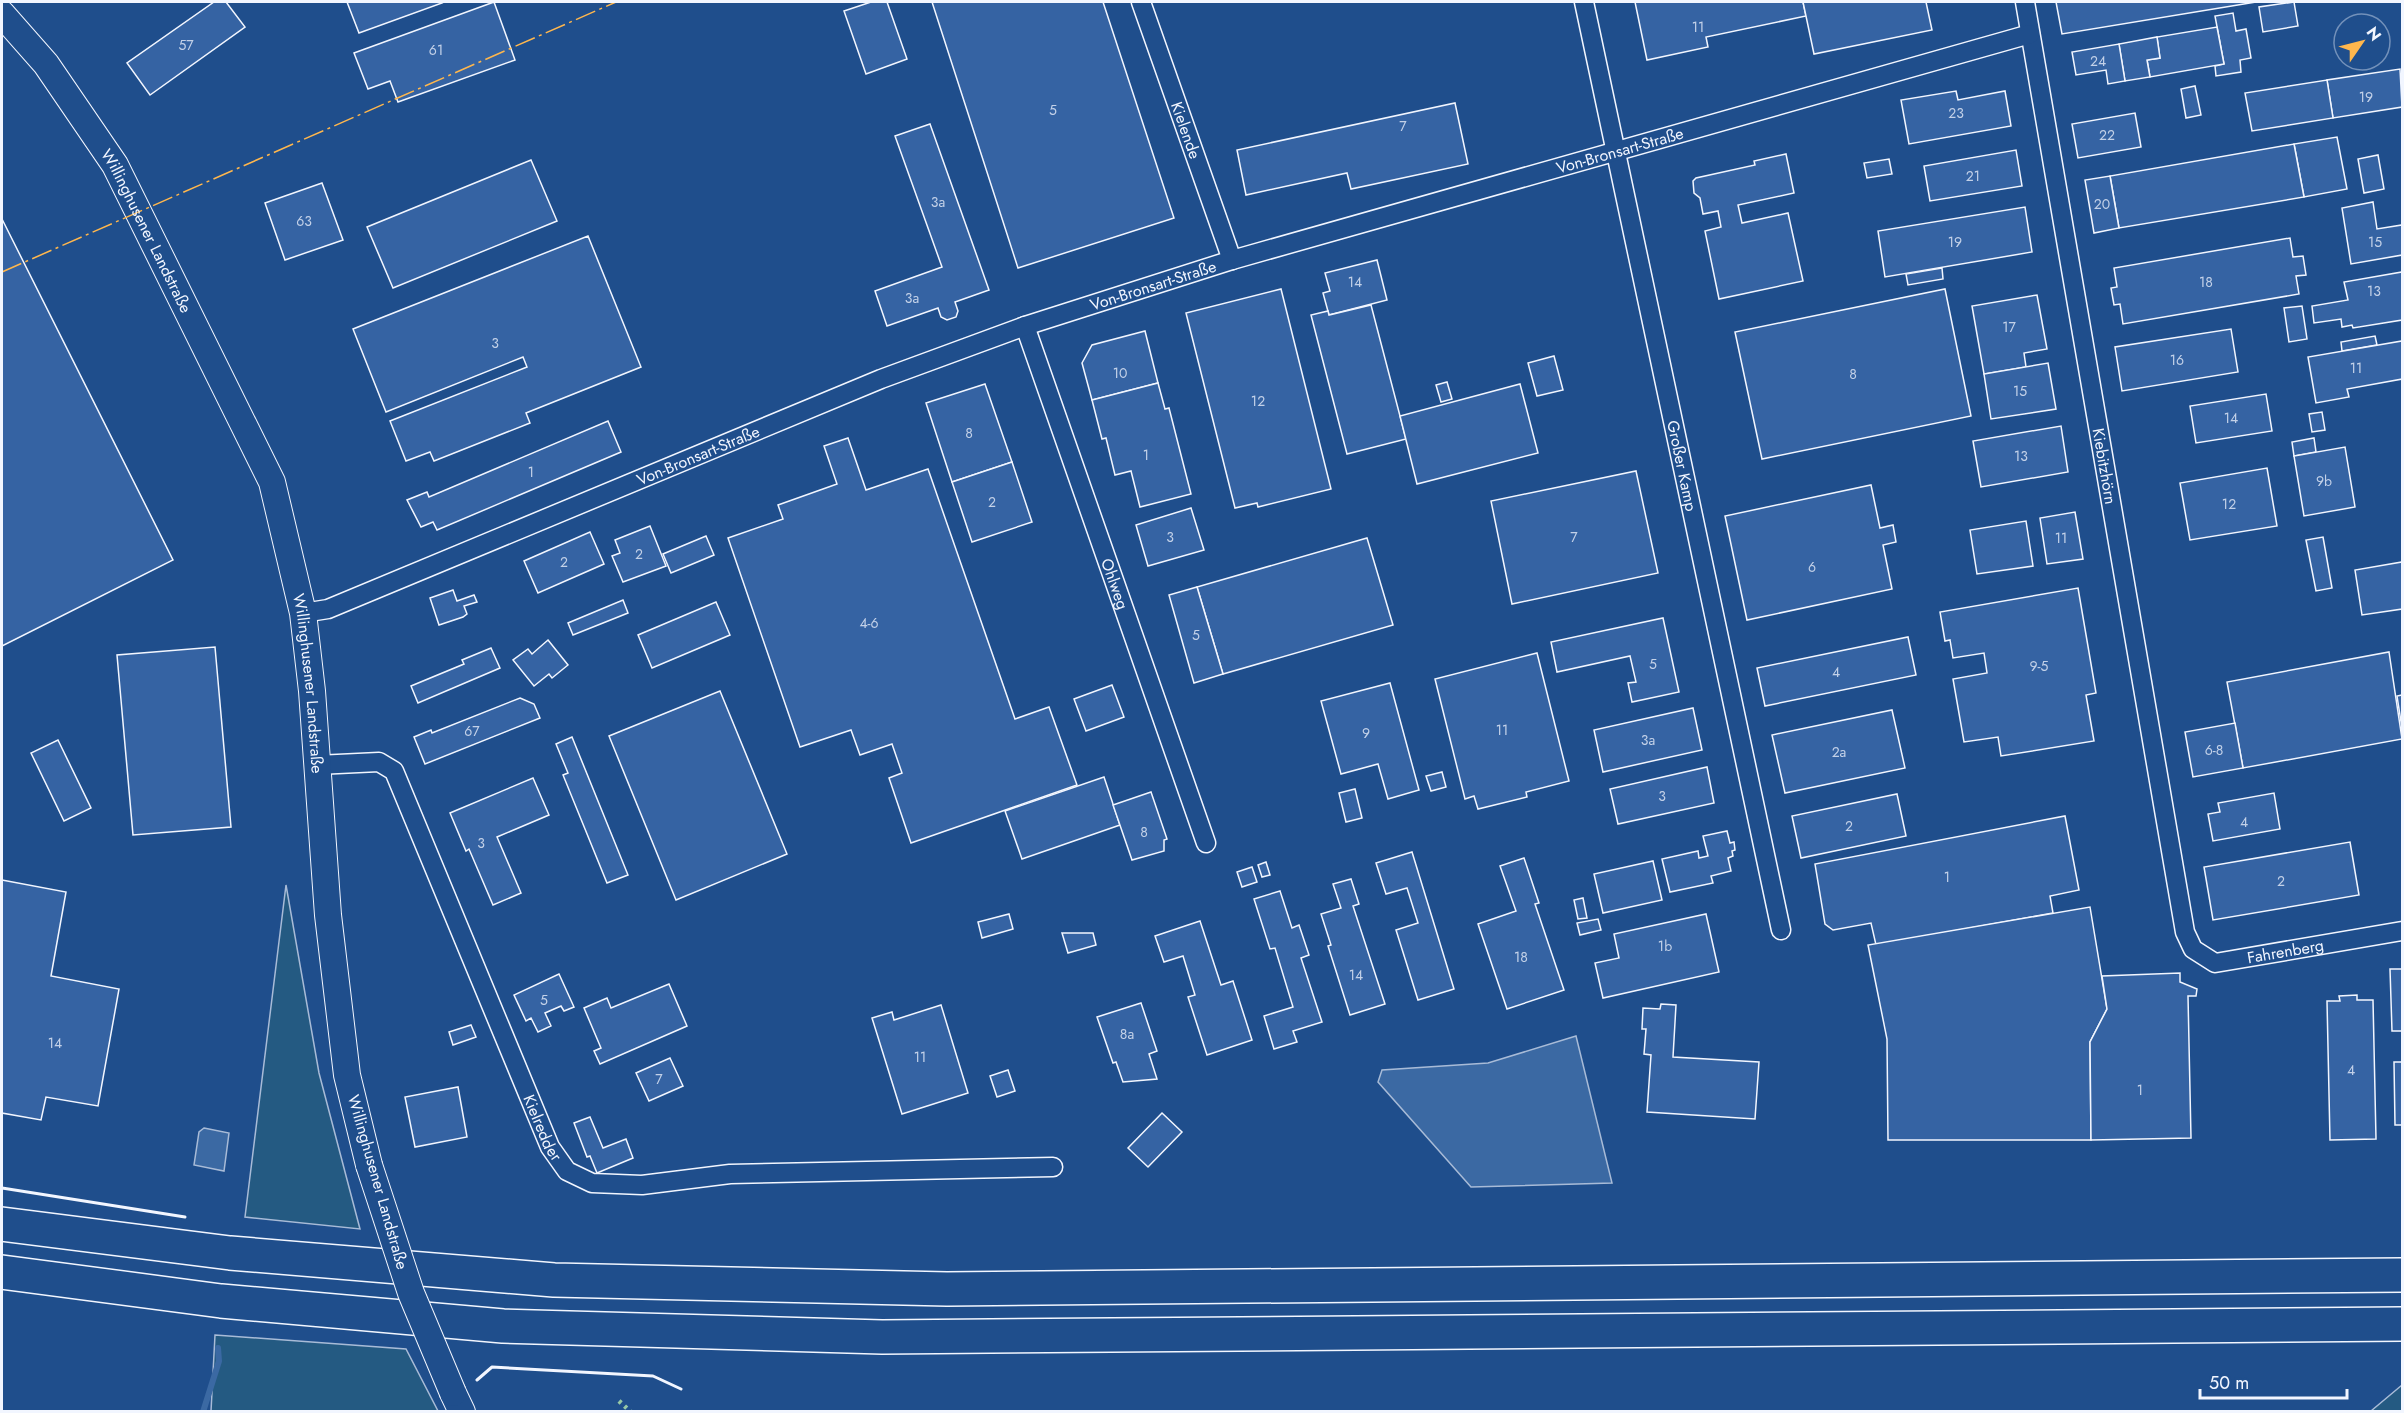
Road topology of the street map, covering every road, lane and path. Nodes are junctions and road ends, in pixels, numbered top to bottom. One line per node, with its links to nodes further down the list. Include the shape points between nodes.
1 (1142, 2): 7 (street, Kielende)
2 (1584, 2): 6 (street, Großer Kamp)
3 (2025, 2): 5 (street, Kiebitzhörn)
4 (2, 14): 9 (main road, Willinghusener Landstraße, via 78,108 115,165 169,269 272,482)
5 (2030, 34): 6 (street, Von-Bronsart-Straße); 14 (street, Kiebitzhörn)
6 (1615, 152): 7 (street, Von-Bronsart-Straße); 12 (street, Großer Kamp)
7 (1232, 260): 8 (street, Von-Bronsart-Straße)
8 (1025, 326): 9 (street, Von-Bronsart-Straße, via 890,376 328,609); 11 (street, Ohlweg)
9 (303, 613): 10 (main road, Willinghusener Landstraße)
10 (317, 765): 15 (street, Kielredder, via 379,762 394,771 550,1147 567,1171 592,1183 642,1185 730,1174); 20 (main road, Willinghusener Landstraße, bridge, via 328,915 347,1075 369,1165 411,1293)
11 (1206, 843)
12 (1780, 930)
13 (2403, 931): 14 (street, Fahrenberg, via 2215,963 2193,949)
14 (2185, 932)
15 (1053, 1167)
16 (2, 1224): 18 (highway, via 230,1253 554,1280 911,1289)
17 (2, 1272): 19 (highway, via 221,1301 502,1326 882,1337)
18 (2403, 1275)
19 (2403, 1324)
20 (458, 1402)

